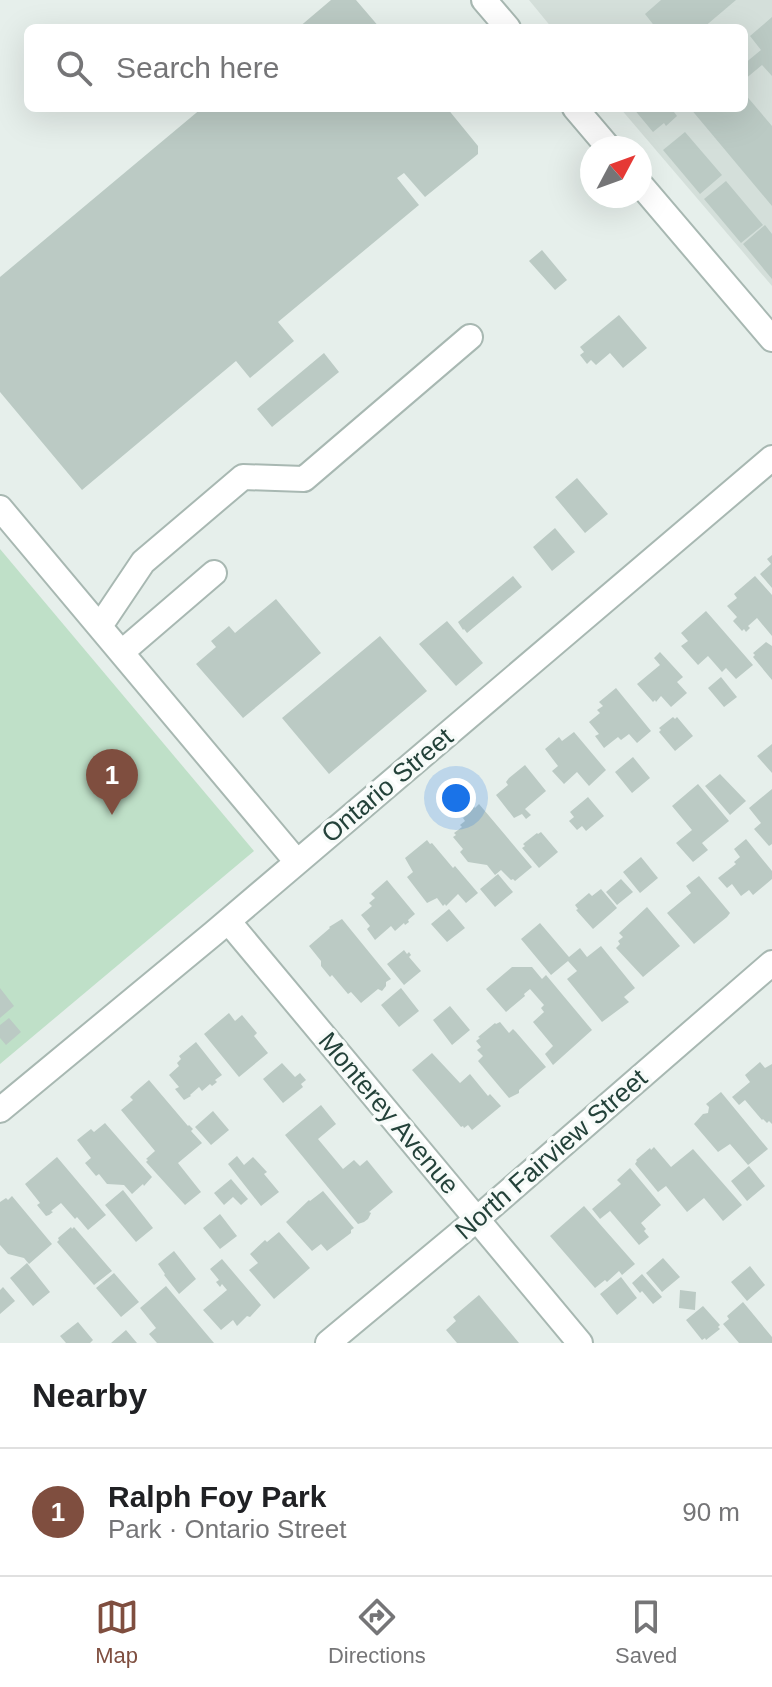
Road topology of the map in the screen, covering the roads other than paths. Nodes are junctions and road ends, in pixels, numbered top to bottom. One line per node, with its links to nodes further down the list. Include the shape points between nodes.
1 (484, 0): 2 (street)
2 (505, 24)
3 (578, 112): 4 (street)
4 (599, 136)
5 (652, 198): 7 (street)
6 (470, 337): 11 (street, via 304,479 243,477 143,562)
7 (772, 339)
8 (772, 458): 13 (street, Ontario Street)
9 (0, 508): 11 (street)
10 (214, 573): 12 (street)
11 (100, 626): 12 (street)
12 (122, 652): 13 (street)
13 (297, 862): 14 (street, Ontario Street)
14 (228, 921): 16 (street, Ontario Street); 17 (street, Monterey Avenue)
15 (772, 963): 17 (street, North Fairview Street)
16 (0, 1110)
17 (477, 1219): 18 (street, North Fairview Street); 19 (street, Monterey Avenue)
18 (328, 1343)
19 (580, 1343)

